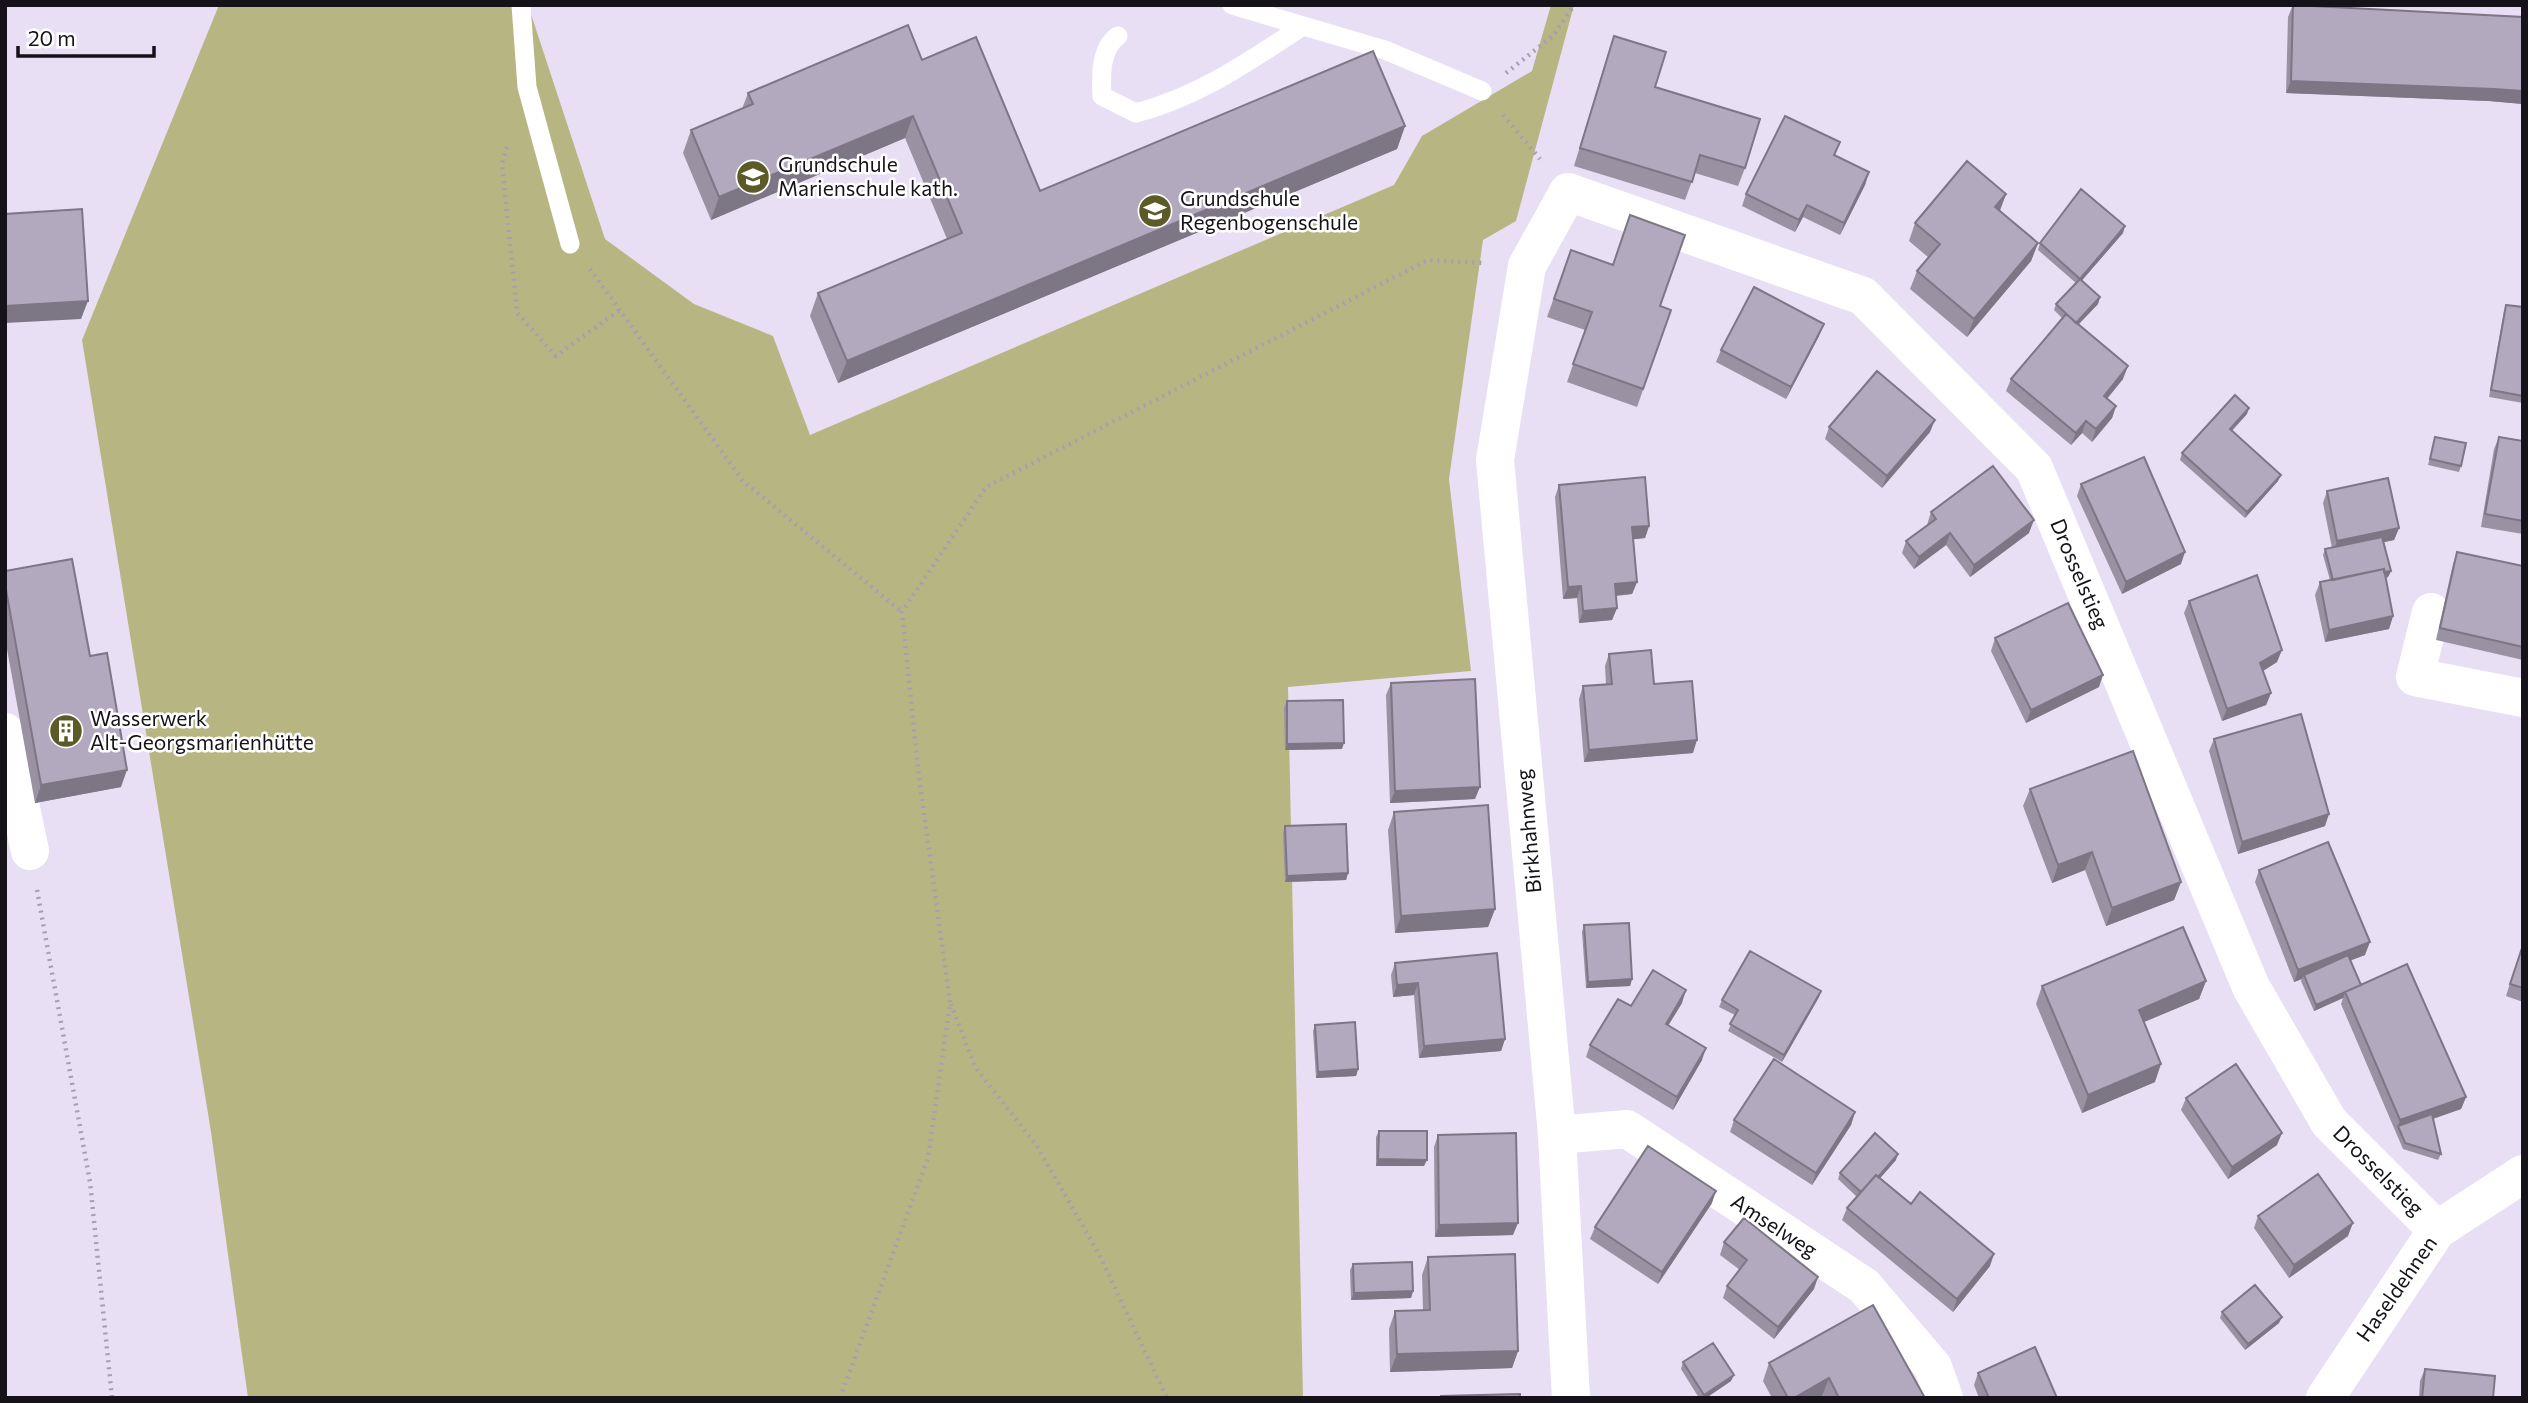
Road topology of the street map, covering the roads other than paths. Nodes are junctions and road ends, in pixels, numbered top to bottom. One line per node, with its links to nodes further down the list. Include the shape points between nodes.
1 (521, 5): 7 (lane, via 527,87)
2 (1232, 5): 3 (lane)
3 (1303, 26): 4 (lane, via 1219,81 1172,104 1136,113 1102,96 1101,70 1111,40); 5 (lane, via 1385,50)
4 (1118, 36)
5 (1482, 91)
6 (1568, 192): 12 (street, Birkhahnweg, via 1527,266 1495,460); 14 (street, Drosselstieg, via 1863,296 2034,468 2251,987 2329,1122)
7 (570, 244)
8 (2431, 612): 9 (street, via 2415,677)
9 (2523, 698)
10 (5, 732): 11 (street)
11 (30, 851)
12 (1557, 1136): 15 (street, Birkhahnweg); 16 (street, Amselweg, via 1626,1129 1864,1286 1933,1367)
13 (2523, 1174): 14 (street, Haseldehnen)
14 (2437, 1230): 17 (street, Haseldehnen)
15 (1571, 1398)
16 (1944, 1398)
17 (2325, 1398)

